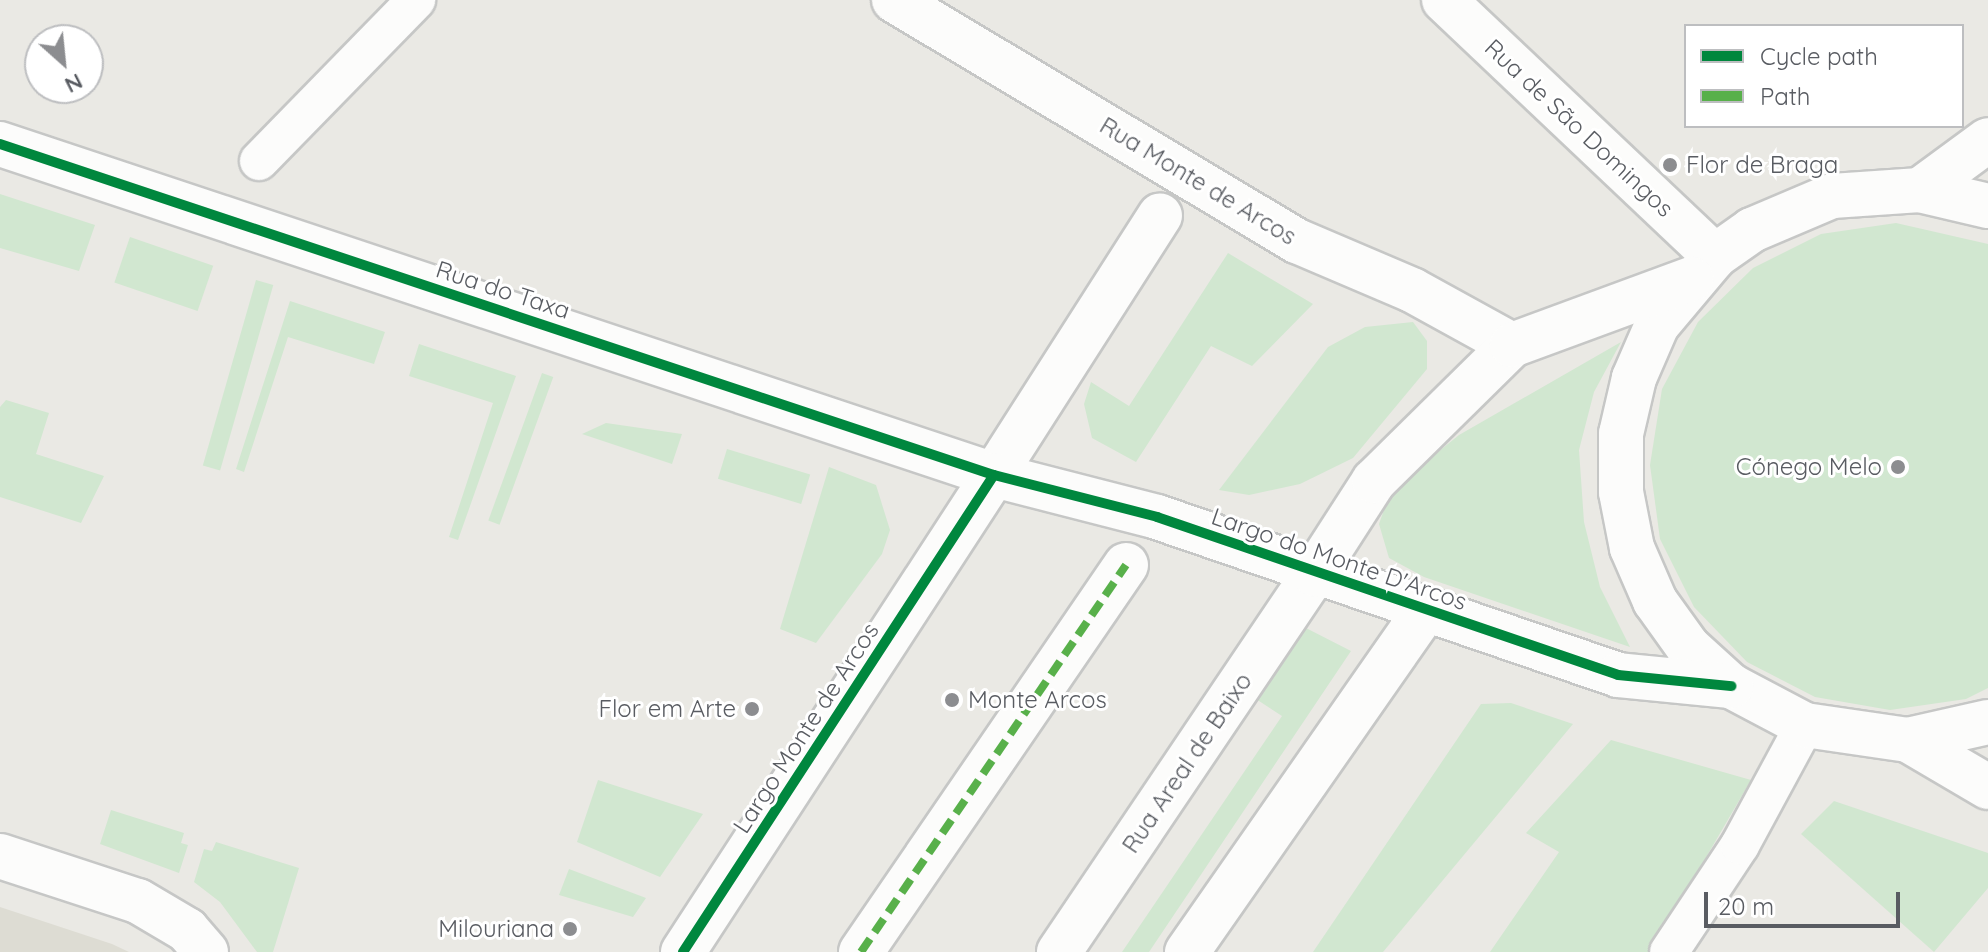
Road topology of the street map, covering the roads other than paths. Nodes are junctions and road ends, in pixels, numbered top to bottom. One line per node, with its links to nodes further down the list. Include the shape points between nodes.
1 (416, 0): 6 (lane)
2 (894, 0): 11 (street, Rua Monte de Arcos, via 1297,241 1412,290)
3 (1444, 0): 10 (street, Rua de São Domingos)
4 (1988, 140): 7 (street)
5 (0, 144): 12 (street, Rua do Taxa)
6 (259, 161)
7 (1920, 190): 8 (street); 10 (street, via 1832,196 1791,210)
8 (1988, 206)
9 (1160, 215): 12 (street)
10 (1703, 267): 11 (street); 16 (street, via 1657,325 1634,378 1621,434 1621,492 1632,548 1655,601 1688,647)
11 (1512, 345): 14 (street, Rua Areal de Baixo, via 1374,481)
12 (994, 475): 14 (street, Largo do Monte D'Arcos, via 1157,517); 23 (street, Largo Monte de Arcos)
13 (1126, 565): 24 (street)
14 (1314, 574): 15 (street, Largo do Monte D'Arcos); 25 (street, Rua Areal de Baixo)
15 (1425, 611): 16 (street, Largo do Monte D'Arcos, via 1618,675); 26 (street)
16 (1731, 686): 18 (street)
17 (1988, 722): 19 (street)
18 (1805, 725): 19 (street); 27 (lane, via 1740,845)
19 (1908, 740): 20 (street)
20 (1988, 787)
21 (0, 856): 22 (street, via 138,901 187,930)
22 (206, 952)
23 (683, 952)
24 (861, 952)
25 (1059, 952)
26 (1187, 952)
27 (1669, 952)

